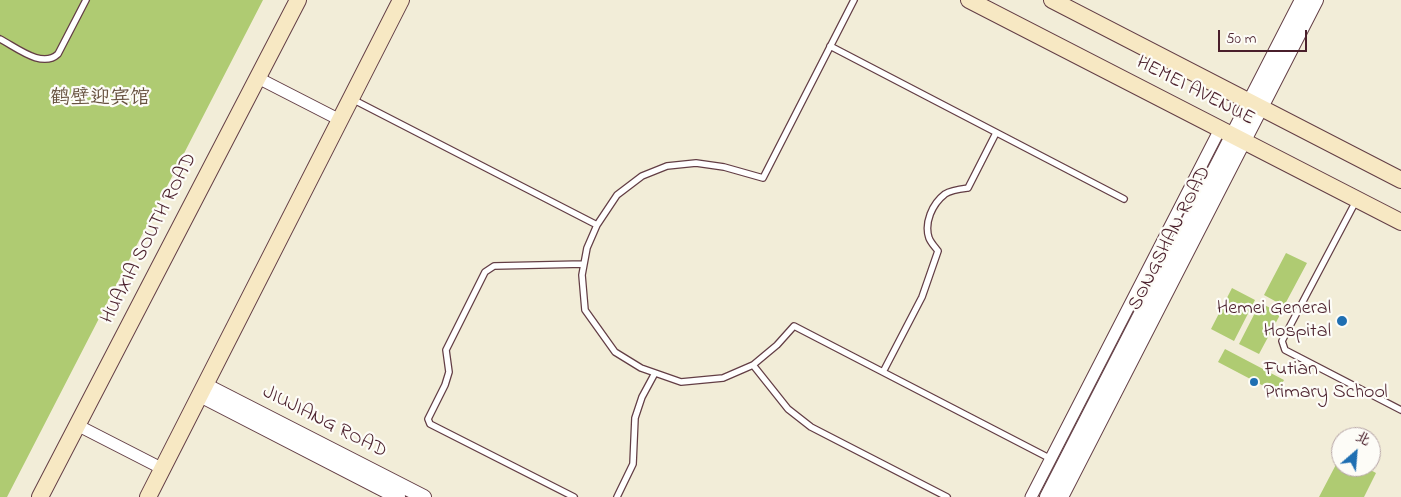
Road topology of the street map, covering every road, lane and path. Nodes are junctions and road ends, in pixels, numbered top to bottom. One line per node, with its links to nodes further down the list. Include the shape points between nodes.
1 (86, 0): 9 (lane, via 54,58 41,60)
2 (298, 0): 11 (main road, HUAXIA SOUTH ROAD)
3 (401, 0): 12 (main road)
4 (854, 0): 10 (lane)
5 (969, 0): 16 (main road, HEMEI AVENUE)
6 (1052, 0): 13 (main road, HEMEI AVENUE)
7 (1302, 0): 13 (street, SONGSHAN ROAD)
8 (1316, 0): 13 (street, SONGSHAN ROAD)
9 (0, 39)
10 (830, 46): 15 (lane); 21 (lane, via 762,178 696,163 667,166 642,176 617,196)
11 (258, 78): 14 (street); 28 (main road, HUAXIA SOUTH ROAD)
12 (351, 98): 14 (main road); 21 (lane)
13 (1255, 105): 16 (street, SONGSHAN ROAD); 17 (main road, HEMEI AVENUE)
14 (340, 120): 26 (main road)
15 (996, 133): 19 (lane); 24 (lane, via 968,188 945,194 930,215 930,239 938,251 922,297)
16 (1232, 135): 18 (main road, HEMEI AVENUE); 29 (street); 39 (street, SONGSHAN ROAD); 40 (street, SONGSHAN ROAD)
17 (1401, 180)
18 (1357, 199): 20 (main road, HEMEI AVENUE); 27 (lane, via 1282,341 1285,350)
19 (1124, 200)
20 (1401, 222)
21 (596, 225): 22 (lane)
22 (584, 264): 25 (lane, via 585,310 615,352); 35 (lane, via 494,266 485,272 446,350 449,372 428,418 430,424)
23 (753, 365): 24 (lane, via 794,326); 25 (lane, via 723,378 681,382); 37 (lane, via 788,409 812,427)
24 (883, 372): 29 (lane)
25 (655, 373): 36 (lane, via 635,418 633,464)
26 (203, 390): 30 (main road); 33 (street, JIUJIANG ROAD); 34 (street, JIUJIANG ROAD)
27 (1401, 410)
28 (77, 425): 30 (street); 31 (main road, HUAXIA SOUTH ROAD)
29 (1051, 459): 38 (street)
30 (163, 468): 32 (main road)
31 (40, 497)
32 (148, 497)
33 (398, 497)
34 (424, 497)
35 (574, 497)
36 (617, 497)
37 (947, 497)
38 (1031, 497)
39 (1047, 497)
40 (1061, 497)

